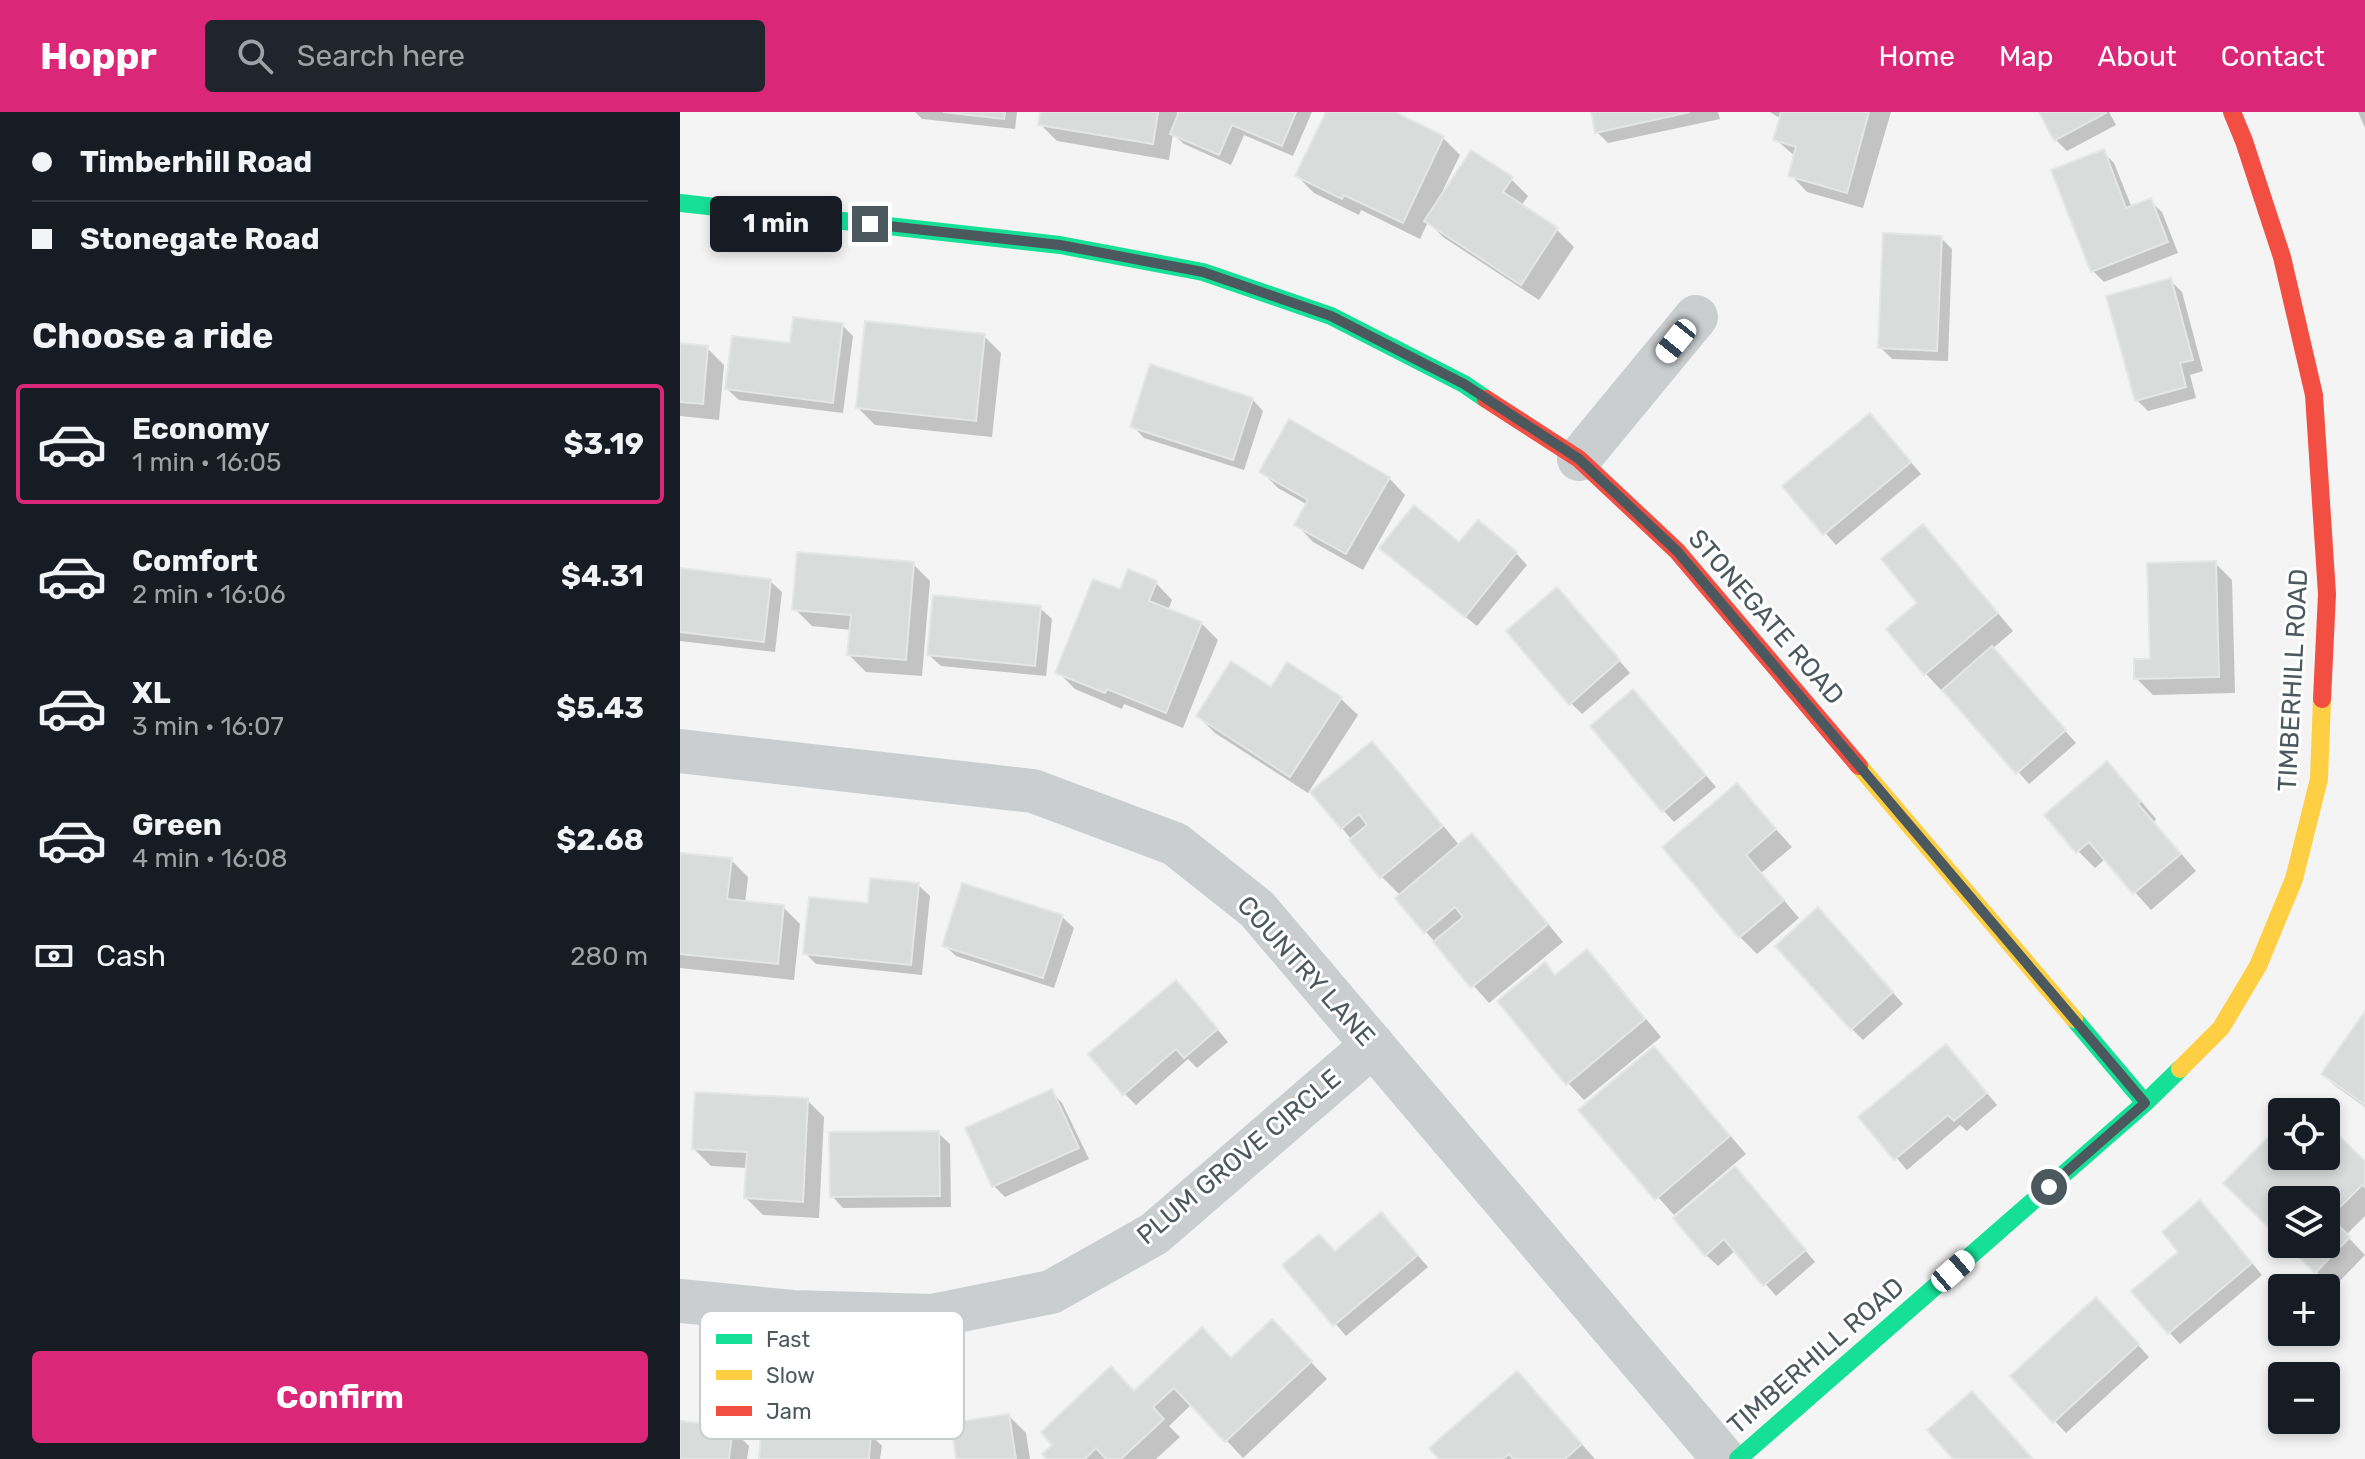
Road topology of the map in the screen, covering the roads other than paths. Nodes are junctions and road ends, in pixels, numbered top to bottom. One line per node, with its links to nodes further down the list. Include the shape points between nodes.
1 (2232, 112): 7 (street, TIMBERHILL ROAD, via 2282,257 2314,395 2327,594 2319,779 2294,879 2258,966 2221,1028)
2 (680, 203): 4 (street, STONEGATE ROAD, via 1060,245 1203,272 1331,316 1464,384)
3 (1696, 317): 4 (street)
4 (1579, 459): 7 (street, STONEGATE ROAD, via 1677,551)
5 (680, 751): 6 (street, COUNTRY LANE, via 1033,791 1175,844 1257,909)
6 (1373, 1045): 10 (street, PLUM GROVE CIRCLE, via 1154,1234 1051,1292); 11 (street, COUNTRY LANE)
7 (2145, 1103): 12 (street, TIMBERHILL ROAD)
8 (680, 1301): 9 (street, PLUM GROVE CIRCLE)
9 (783, 1311)
10 (957, 1311)
11 (1724, 1459)
12 (1738, 1459)

